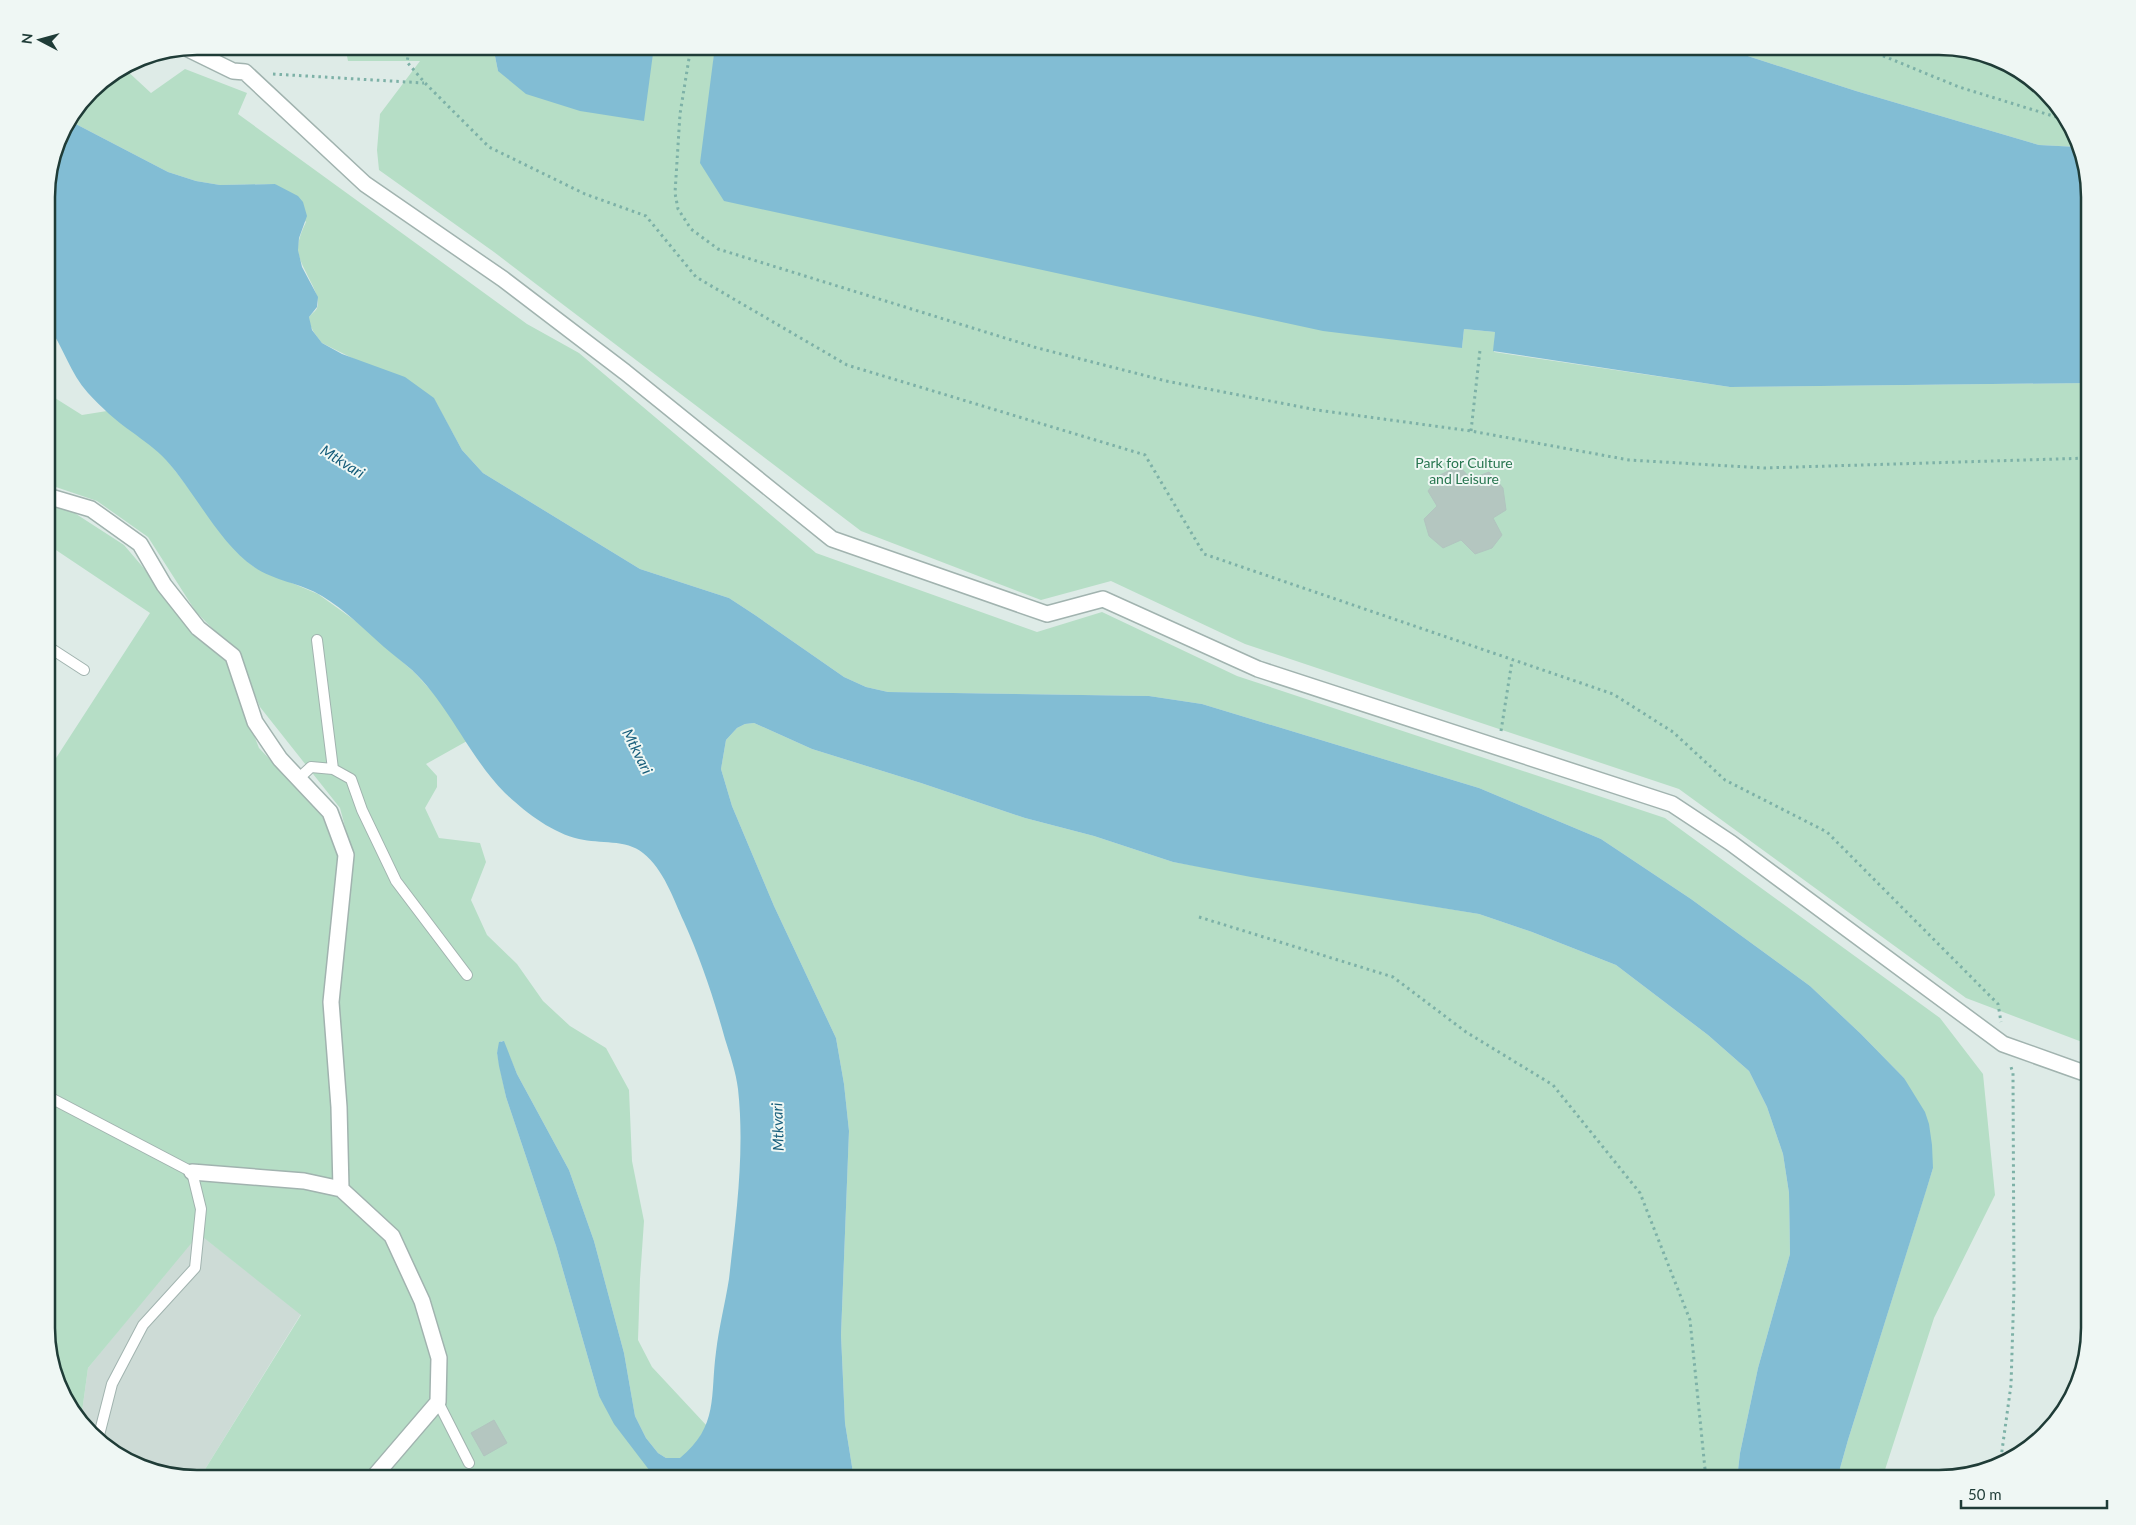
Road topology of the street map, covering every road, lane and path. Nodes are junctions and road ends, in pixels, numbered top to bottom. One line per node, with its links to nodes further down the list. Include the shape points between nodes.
1 (200, 55): 5 (street, via 233,71)
2 (408, 55): 6 (path, via 407,62)
3 (690, 55): 9 (path, via 680,114 675,192 678,209 691,229 718,249 1034,347 1166,381 1317,410)
4 (1878, 55): 7 (path, via 1959,87)
5 (245, 72): 6 (path); 16 (street, via 365,184 503,279 618,366 832,539 1047,614 1102,599 1258,669)
6 (425, 84): 14 (path, via 489,147 585,194 646,216 696,277 848,365 1145,455 1204,554)
7 (2056, 117)
8 (1480, 350): 9 (path)
9 (1471, 431): 10 (path, via 1629,460 1764,468)
10 (2081, 458)
11 (55, 499): 18 (street, via 91,509 140,544 164,585 198,628 233,656 255,722)
12 (316, 640): 17 (lane)
13 (55, 652): 15 (lane)
14 (1512, 661): 16 (path); 21 (path, via 1613,694 1672,732 1725,780 1827,832 1998,1004)
15 (84, 670)
16 (1499, 747): 21 (street, via 1672,804)
17 (333, 770): 18 (lane, via 311,767); 20 (lane, via 351,779 396,881)
18 (298, 779): 25 (street, via 330,812 346,855 331,1002)
19 (1199, 917): 31 (path, via 1393,977 1466,1032 1552,1085 1640,1193 1690,1320)
20 (467, 975)
21 (2003, 1044): 22 (street); 28 (path, via 2014,1073 2014,1288 2011,1385)
22 (2081, 1072)
23 (55, 1101): 24 (lane)
24 (192, 1172): 25 (street, via 304,1181); 27 (lane, via 201,1209 195,1268 143,1325 112,1384)
25 (341, 1189): 26 (street, via 392,1236 422,1301 439,1358)
26 (438, 1402): 29 (lane); 30 (street)
27 (100, 1432)
28 (2001, 1455)
29 (469, 1463)
30 (380, 1470)
31 (1705, 1470)

